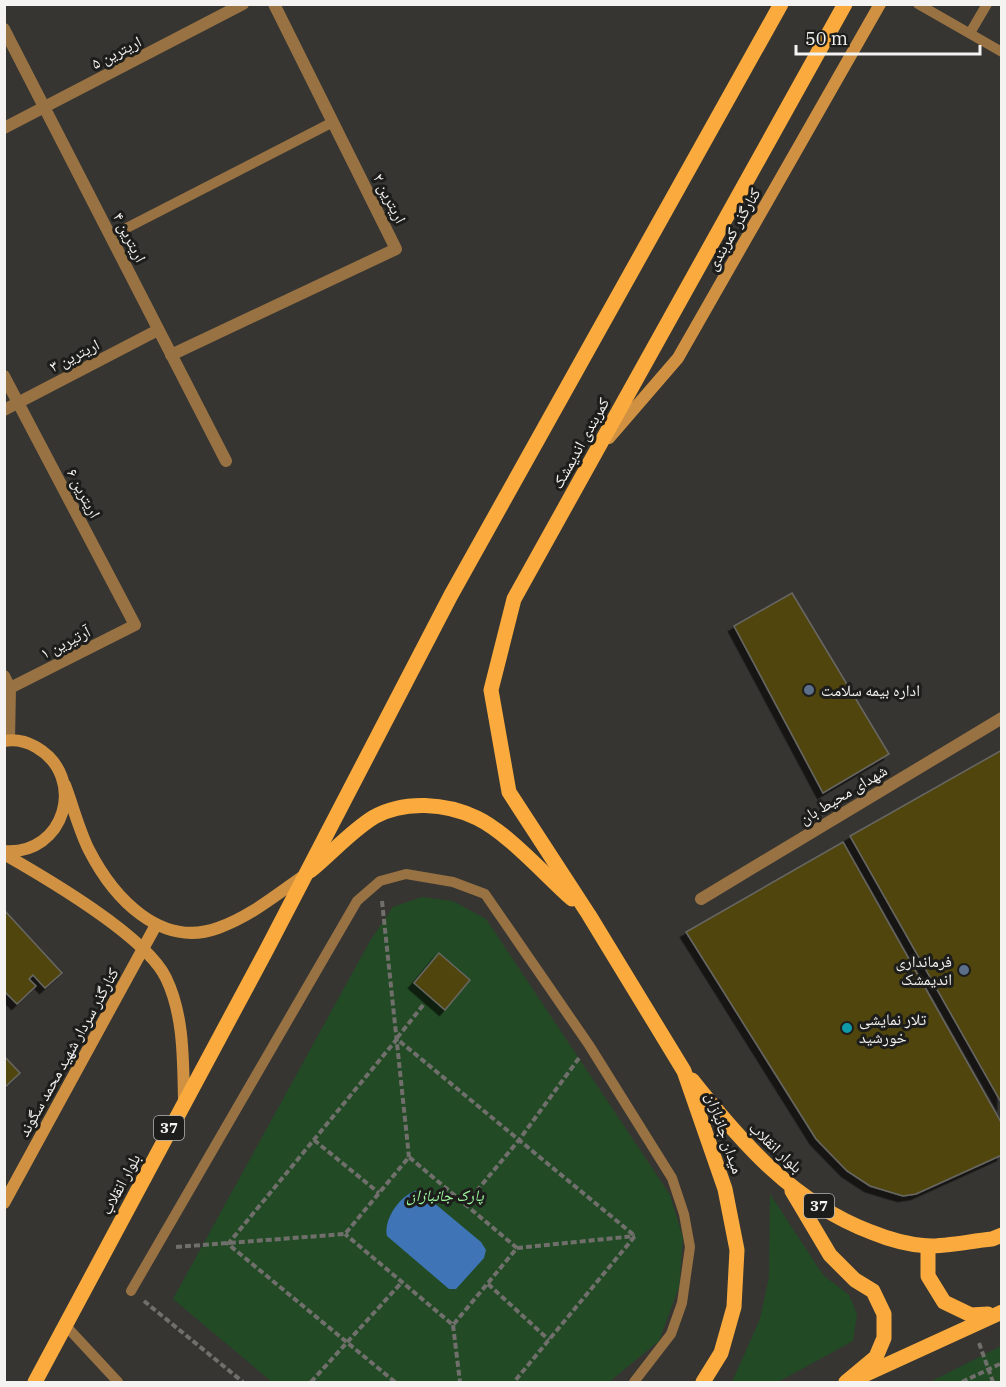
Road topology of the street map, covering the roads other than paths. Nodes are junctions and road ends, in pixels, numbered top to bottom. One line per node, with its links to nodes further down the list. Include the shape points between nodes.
1 (243, 4): 11 (street, اریترین ۵)
2 (274, 4): 12 (street, اریترین ۲)
3 (782, 4): 28 (main road, via 451,595)
4 (845, 4): 20 (main road, کمربندی اندیمشک)
5 (880, 4): 20 (street, کنارگذر کمربندی, via 678,358)
6 (918, 4): 9 (lane)
7 (987, 4): 9 (lane)
8 (4, 29): 11 (street, اریترین ۴)
9 (970, 33): 10 (lane)
10 (1002, 52)
11 (45, 108): 13 (street, اریترین ۵); 14 (street, اریترین ۴)
12 (333, 122): 14 (lane); 16 (street, اریترین ۲, via 396,249)
13 (4, 128)
14 (111, 236): 15 (street, اریترین ۴)
15 (158, 330): 16 (street, اریترین ۴); 18 (street, اریترین ۳)
16 (171, 355): 21 (street, اریترین ۴)
17 (4, 376): 18 (street, اریترین ۶)
18 (18, 402): 19 (street, اریترین ۳); 22 (street, اریترین ۶)
19 (4, 410)
20 (594, 454): 30 (main road, کمربندی اندیمشک, via 514,599 491,690 509,792)
21 (226, 461)
22 (135, 625): 23 (street, آرتیرین ۱)
23 (8, 682): 25 (street)
24 (1002, 718): 29 (street, شهدای محیط بان)
25 (7, 741): 26 (street, via 28,743 45,753 58,767)
26 (65, 785): 27 (street, via 66,804 47,837 31,847); 31 (street, via 89,849 123,901)
27 (4, 852): 32 (street, via 56,884)
28 (305, 875): 30 (main road, 37, via 374,818 401,806 438,806 477,818 510,842); 31 (street, via 248,914 217,929 180,933); 34 (main road, بلوار انقلاب / 37)
29 (701, 899)
30 (589, 915): 33 (main road, میدان جانبازان / 37)
31 (156, 925): 32 (street, کنارگذر سردار شهید محمد سگوند)
32 (143, 949): 34 (street, via 166,977 177,1012 183,1049); 36 (street, کنارگذر سردار شهید محمد سگوند)
33 (684, 1071): 35 (main road, بلوار انقلاب / 37, via 740,1140); 45 (main road, میدان جانبازان, via 725,1189 737,1250 734,1307 721,1353)
34 (184, 1100): 41 (main road, بلوار انقلاب / 37)
35 (787, 1183): 38 (main road, بلوار انقلاب / 37, via 844,1222 887,1238); 46 (main road, via 830,1255 855,1280 873,1291 884,1314 884,1338 876,1357)
36 (4, 1203)
37 (1002, 1235): 38 (main road, بلوار انقلاب / 37)
38 (928, 1246): 40 (main road, via 928,1276 944,1302 971,1315)
39 (131, 1291): 44 (lane, via 357,901 380,881 406,874 453,882 485,894 589,1045 672,1178 690,1247 682,1303 671,1334)
40 (1001, 1312): 46 (main road)
41 (66, 1326): 42 (main road, بلوار انقلاب / 37); 43 (lane)
42 (35, 1383)
43 (118, 1383)
44 (634, 1383)
45 (704, 1383)
46 (847, 1383)

